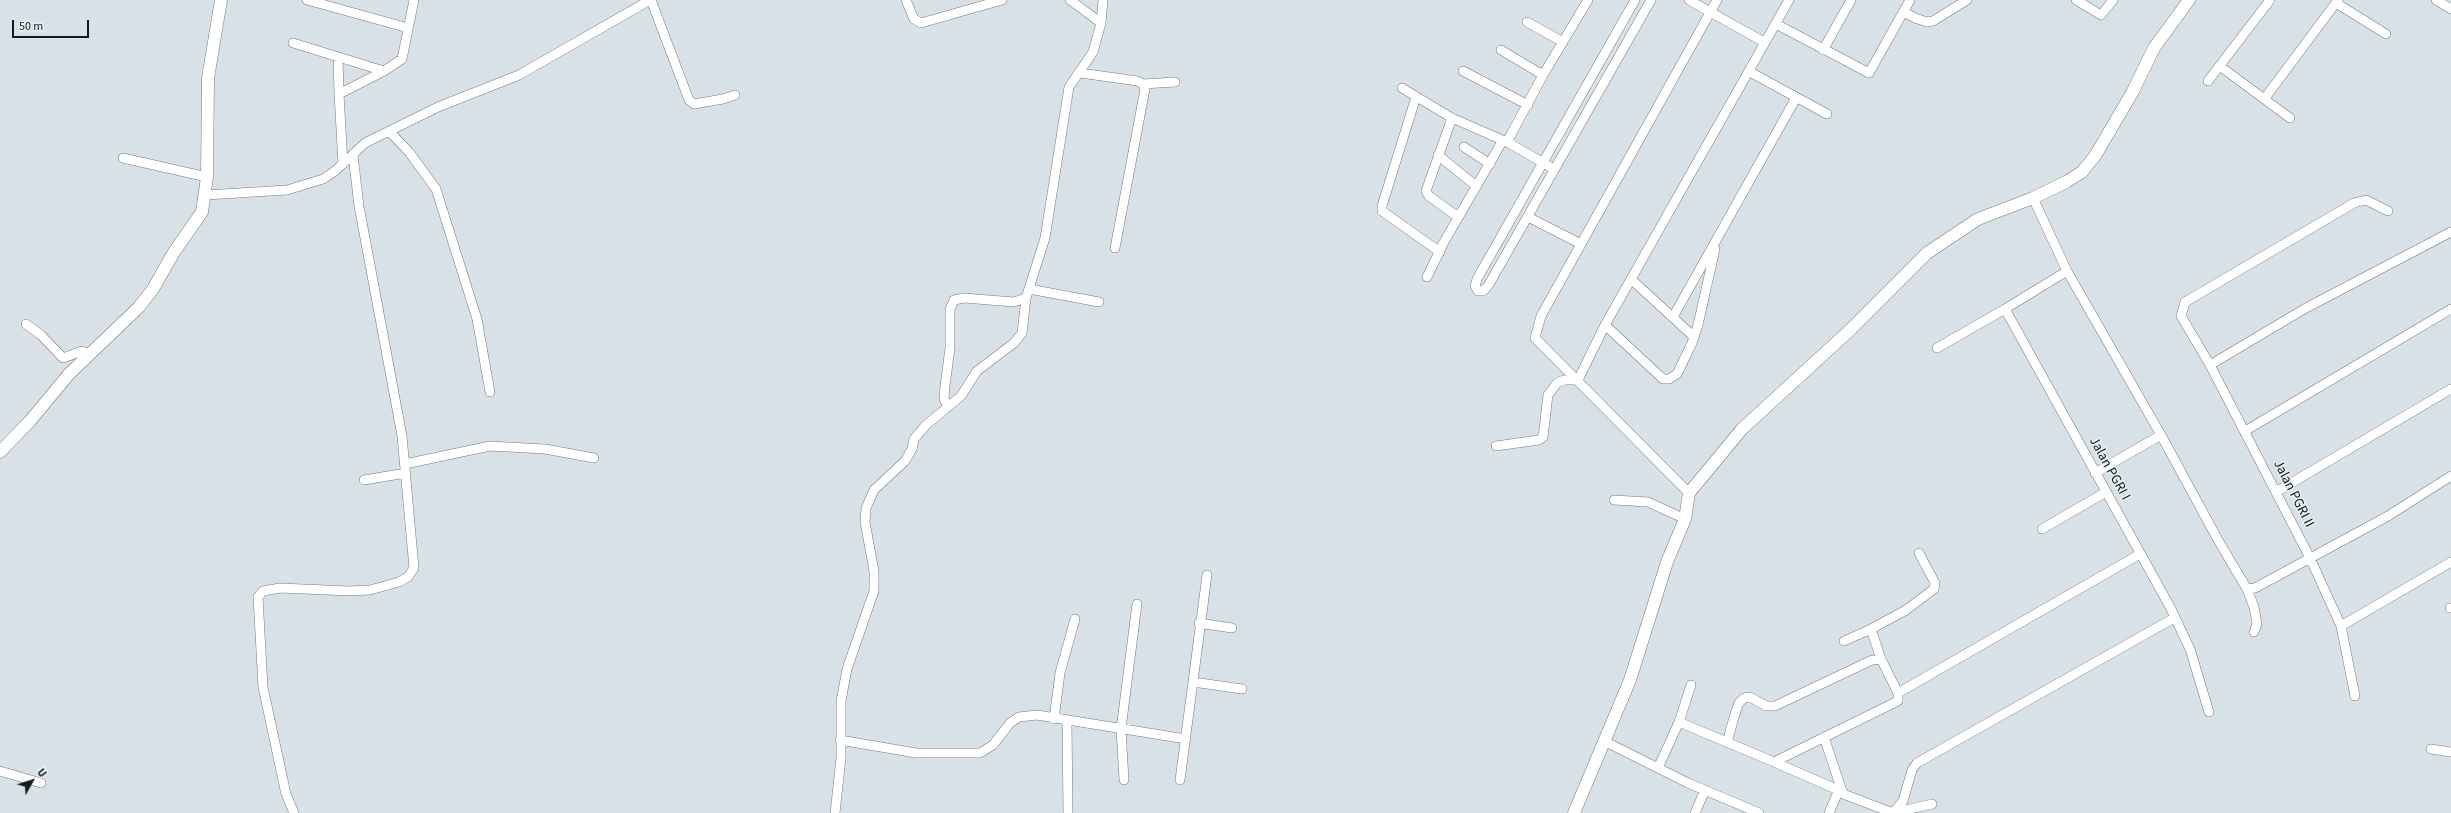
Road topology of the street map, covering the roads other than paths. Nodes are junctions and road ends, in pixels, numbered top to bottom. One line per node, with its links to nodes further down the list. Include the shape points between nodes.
1 (221, 0): 67 (street, via 208,78)
2 (307, 0): 30 (street)
3 (414, 0): 30 (street)
4 (650, 0): 49 (street, via 689,100 694,104 724,100); 57 (street, via 520,75 454,100)
5 (906, 0): 6 (street, via 914,19 921,23)
6 (1002, 0)
7 (1070, 0): 28 (street)
8 (1102, 0): 28 (street)
9 (1588, 0): 32 (street)
10 (1635, 0): 63 (street)
11 (1651, 0): 66 (street)
12 (1689, 0): 25 (street)
13 (1717, 0): 25 (street)
14 (1789, 0): 29 (street)
15 (1850, 0): 36 (street)
16 (1910, 0): 26 (street)
17 (1967, 0): 26 (street, via 1933,21 1927,22)
18 (2076, 0): 19 (street, via 2101,15)
19 (2113, 0)
20 (2189, 0): 70 (street, via 2154,48 2132,93 2095,156 2082,172)
21 (2270, 0): 38 (street)
22 (2436, 0): 24 (street)
23 (2337, 2): 31 (street); 52 (street)
24 (2451, 8)
25 (1711, 11): 33 (street); 76 (street)
26 (1904, 12): 36 (street, via 1869,73)
27 (1527, 22): 32 (street)
28 (1101, 23): 42 (street, via 1093,52)
29 (1776, 24): 33 (street); 36 (street)
30 (408, 28): 40 (street, via 402,59)
31 (2386, 34)
32 (1563, 42): 43 (street)
33 (1764, 42): 41 (street)
34 (293, 43): 37 (street)
35 (1501, 50): 43 (street)
36 (1824, 50)
37 (338, 57): 40 (street); 48 (street)
38 (2221, 67): 44 (street); 52 (street, via 2240,83)
39 (1464, 71): 53 (street)
40 (384, 72): 48 (street)
41 (1750, 72): 51 (street); 81 (street)
42 (1081, 73): 46 (street, via 1138,81); 82 (street, via 1069,87 1045,238)
43 (1543, 75): 53 (street)
44 (2208, 81)
45 (1175, 82): 46 (street)
46 (1143, 84): 77 (street, via 1143,104)
47 (1402, 88): 50 (street)
48 (339, 94): 64 (street)
49 (735, 95)
50 (1416, 97): 55 (street); 78 (street, via 1382,212)
51 (1796, 98): 54 (street); 75 (street)
52 (2265, 98): 56 (street)
53 (1528, 105): 58 (street)
54 (1827, 114)
55 (1452, 118): 58 (street); 61 (street)
56 (2290, 118)
57 (389, 131): 60 (street, via 365,143); 95 (street, via 409,152 436,189 477,319)
58 (1505, 141): 63 (street); 65 (street)
59 (1464, 147): 65 (street)
60 (353, 155): 64 (street); 102 (street, via 359,206 402,436)
61 (1438, 155): 68 (street); 72 (street, via 1427,194)
62 (122, 158): 67 (street)
63 (1542, 163): 66 (street); 73 (street, via 1477,279 1475,286 1478,291 1483,291 1488,286)
64 (343, 164): 69 (street, via 323,179 305,186)
65 (1490, 164): 68 (street)
66 (1554, 169): 73 (street)
67 (207, 177): 69 (street)
68 (1476, 186): 72 (street)
69 (206, 195): 91 (street, via 202,212 174,252 153,289 120,328)
70 (2033, 198): 79 (street); 108 (street, via 1978,219 1927,253 1848,331 1742,429)
71 (2388, 211): 92 (street, Jalan PGRI II, via 2366,200 2354,203 2185,302 2181,316)
72 (1458, 217): 78 (street)
73 (1528, 217): 76 (street)
74 (2451, 232): 92 (street, via 2306,308)
75 (1717, 240): 86 (street); 89 (street, via 1698,325)
76 (1581, 244): 93 (street, via 1540,316 1534,338)
77 (1115, 248)
78 (1440, 252): 80 (street)
79 (2067, 271): 85 (street); 98 (street)
80 (1427, 277)
81 (1631, 279): 86 (street); 88 (street)
82 (1028, 294): 83 (street); 96 (street, via 1022,333 1014,343 978,371 961,396); 96 (street, via 1014,302 964,298 954,300 950,309 950,348 944,399)
83 (1099, 302)
84 (2451, 308): 97 (street)
85 (2005, 309): 90 (street); 103 (street, Jalan PGRI I)
86 (1672, 317): 89 (street)
87 (26, 324): 91 (street, via 41,335 63,358 82,351)
88 (1605, 325): 89 (street, via 1663,379 1669,379 1676,374); 93 (street)
89 (1693, 336)
90 (1937, 348)
91 (88, 354): 100 (street)
92 (2210, 365): 97 (street, Jalan PGRI II)
93 (1578, 380): 99 (street, via 1557,383 1548,395 1542,437 1539,440); 108 (street)
94 (2451, 389): 107 (street)
95 (490, 392)
96 (948, 407): 140 (street, via 914,439 912,449 904,461 874,490 866,508 865,522 874,571 874,591 847,669 841,702)
97 (2245, 431): 107 (street, Jalan PGRI II)
98 (2161, 435): 103 (street); 117 (street)
99 (1496, 446)
100 (0, 452)
101 (594, 458): 102 (street, via 545,449 490,446)
102 (405, 468): 105 (street); 154 (street, via 415,558 414,568 408,577 370,590 280,588 262,591 258,597 263,687 286,794)
103 (2095, 473): 106 (street, Jalan PGRI I)
104 (2451, 476): 114 (street, via 2388,516)
105 (364, 480)
106 (2106, 492): 111 (street); 113 (street, Jalan PGRI I)
107 (2276, 492): 114 (street, Jalan PGRI II)
108 (1689, 493): 110 (street)
109 (1614, 500): 110 (street, via 1648,502)
110 (1685, 519): 141 (street, via 1667,562 1630,680)
111 (2042, 528)
112 (1919, 553): 124 (street, via 1936,583 1934,589 1906,610)
113 (2140, 554): 119 (street, Jalan PGRI I); 131 (street)
114 (2310, 558): 117 (street, via 2255,588); 122 (street, Jalan PGRI II)
115 (2451, 562): 122 (street)
116 (1207, 575): 121 (street)
117 (2247, 589): 125 (street, via 2257,624)
118 (1137, 604): 137 (street)
119 (2174, 618): 133 (street, Jalan PGRI I, via 2190,649); 161 (street, via 1917,763 1912,770 1903,800)
120 (1075, 619): 134 (street, via 1060,673)
121 (1199, 624): 123 (street); 128 (street)
122 (2341, 626): 132 (street, Jalan PGRI II)
123 (1232, 628)
124 (1871, 629): 126 (street); 127 (street)
125 (2254, 632)
126 (1844, 641)
127 (1881, 659): 131 (street); 142 (street, via 1872,660 1775,706 1766,706 1750,697 1744,698 1735,714)
128 (1193, 682): 130 (street); 139 (street)
129 (1691, 685): 136 (street)
130 (1242, 688)
131 (1898, 693): 138 (street, via 1898,701)
132 (2355, 696)
133 (2209, 712)
134 (1054, 719): 135 (street); 140 (street, via 1038,715 1019,717 1010,723 993,745 980,753 916,753)
135 (1067, 721): 137 (street); 156 (street)
136 (1679, 722): 142 (street); 146 (street)
137 (1121, 729): 139 (street); 148 (street)
138 (1824, 737): 145 (street); 152 (street)
139 (1186, 739): 149 (street)
140 (840, 740): 155 (street, via 841,758)
141 (1604, 742): 146 (street); 157 (street)
142 (1727, 742): 145 (street)
143 (2431, 749): 144 (street)
144 (2451, 752)
145 (1774, 762): 152 (street)
146 (1658, 768): 151 (street)
147 (0, 771): 150 (street)
148 (1124, 780)
149 (1180, 780)
150 (41, 784)
151 (1705, 790): 158 (street); 159 (street)
152 (1840, 793): 160 (street); 161 (street)
153 (1932, 804): 161 (street)
154 (294, 813)
155 (835, 813)
156 (1068, 813)
157 (1574, 813)
158 (1695, 813)
159 (1760, 813)
160 (1829, 813)
161 (1893, 813)

